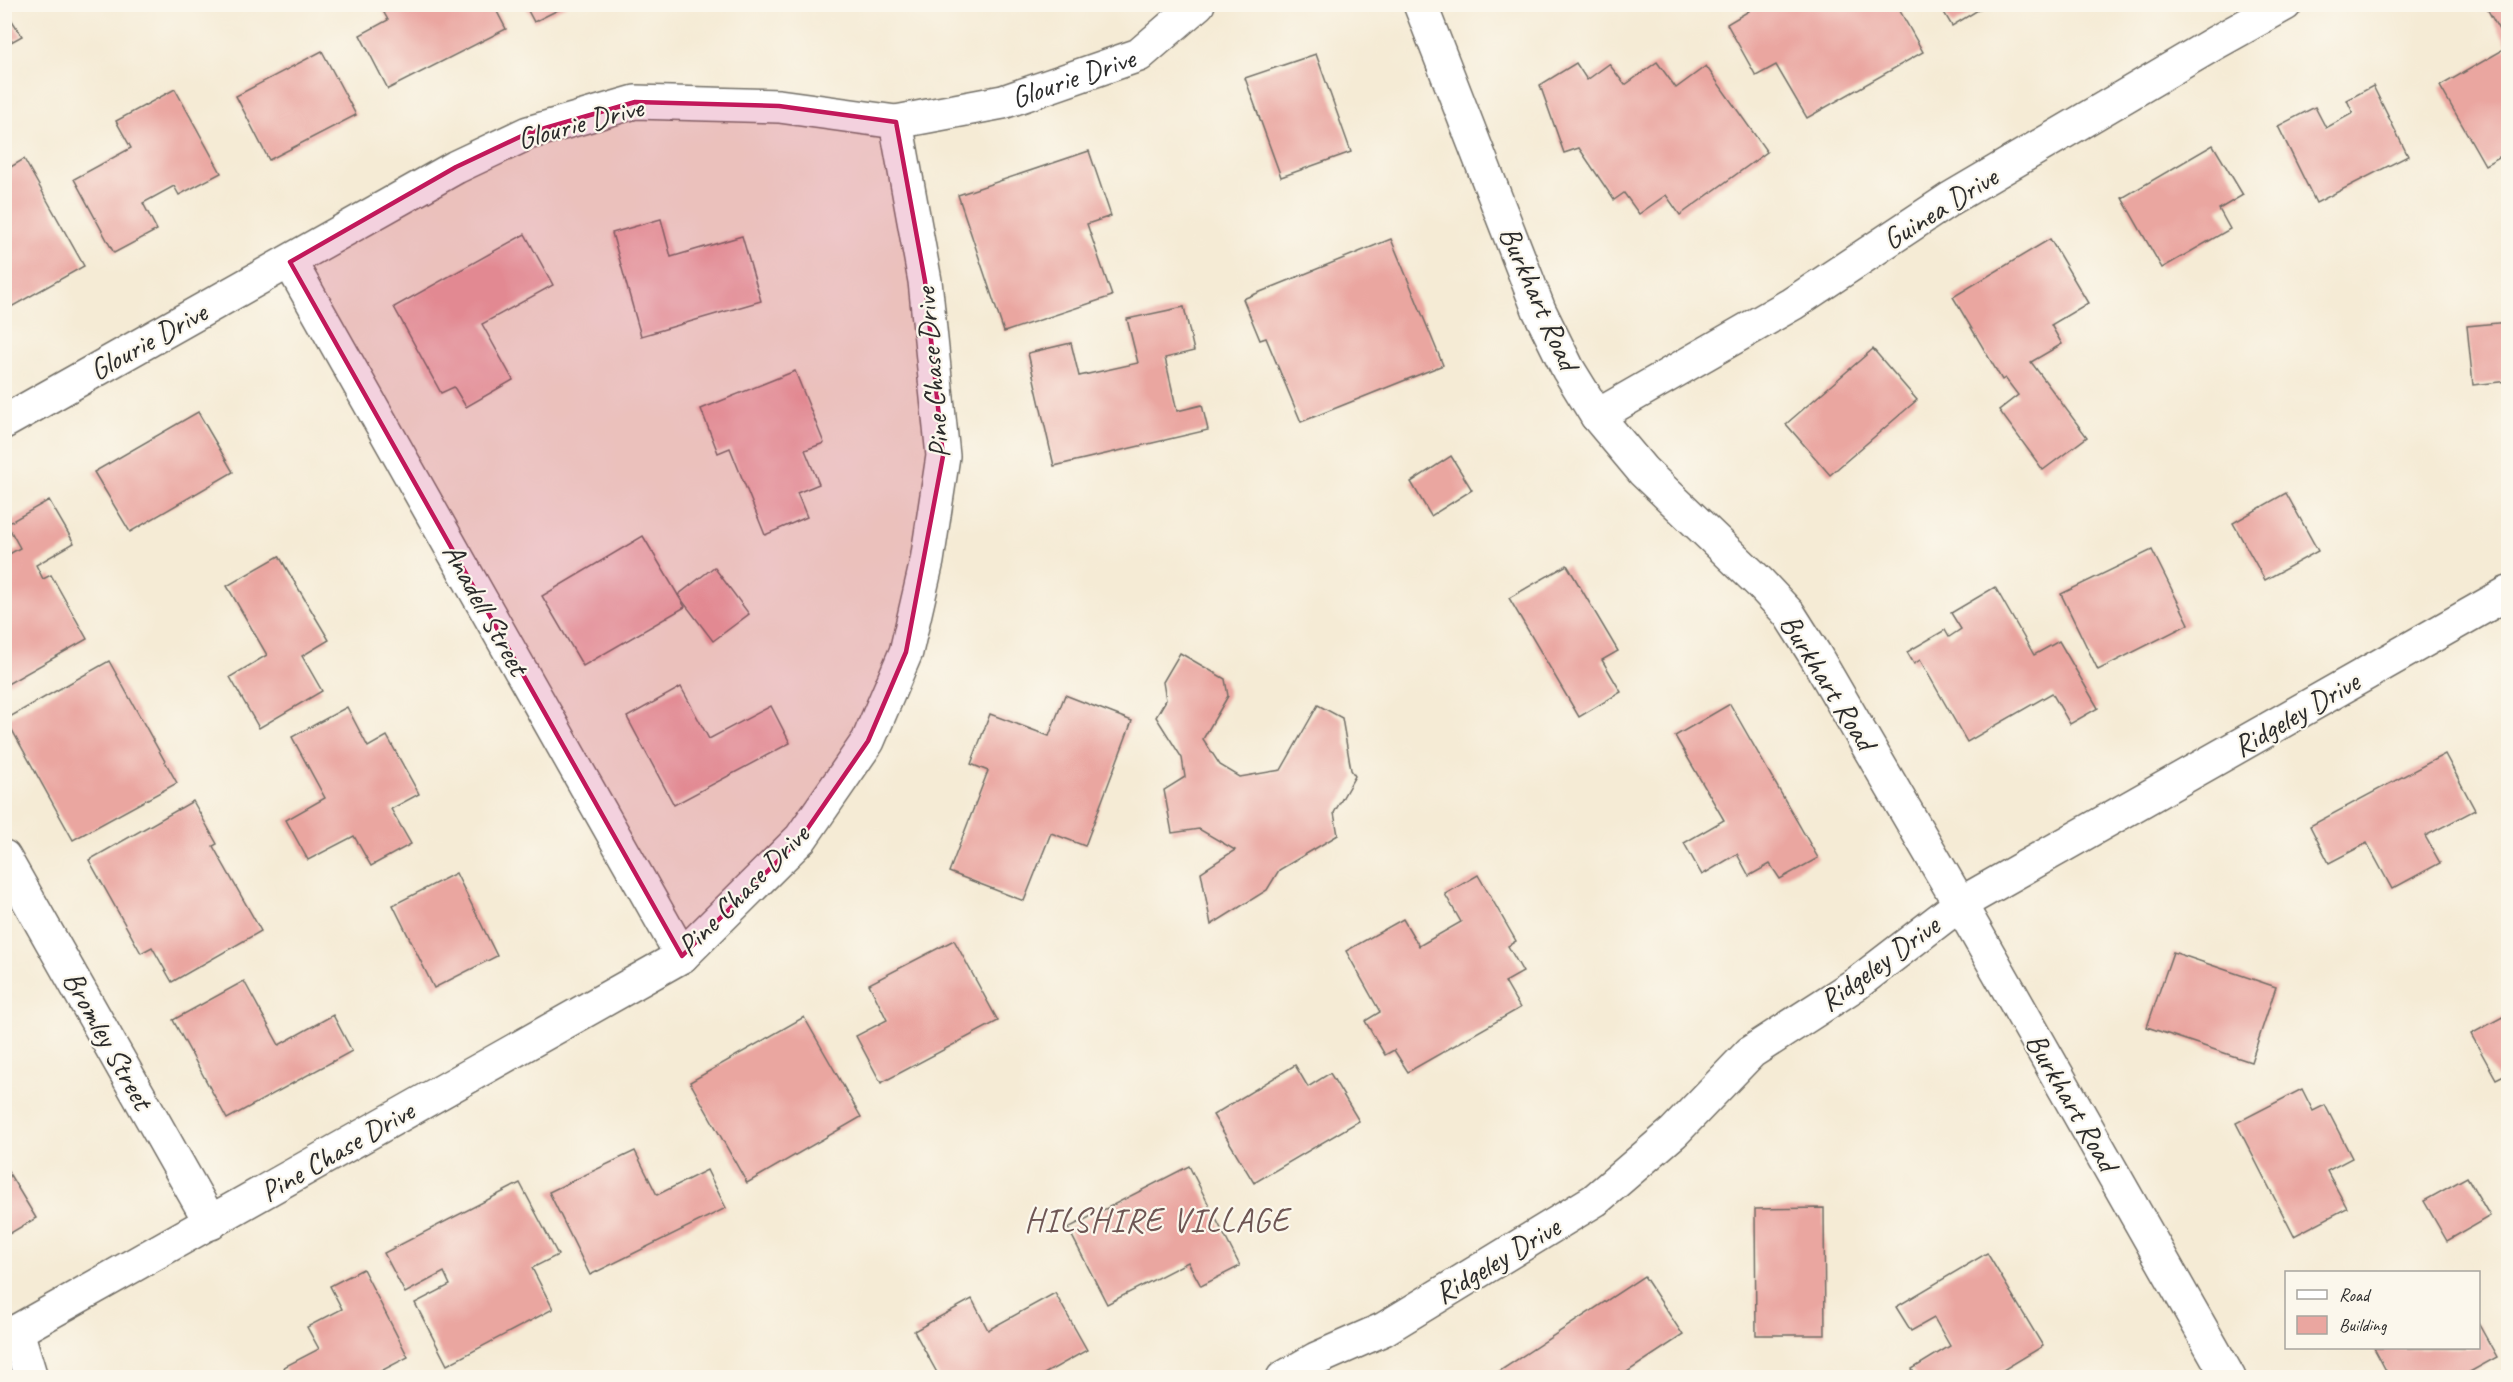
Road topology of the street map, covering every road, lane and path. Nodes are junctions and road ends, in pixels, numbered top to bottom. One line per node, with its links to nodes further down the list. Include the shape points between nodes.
1 (1198, 4): 4 (street, Glourie Drive, via 1139,55 1003,102)
2 (1420, 4): 6 (street, Burkhart Road, via 1539,310)
3 (2285, 4): 6 (street, Guinea Drive, via 1950,199 1792,304)
4 (896, 122): 5 (street, Glourie Drive, via 778,106 635,102 528,133 456,166); 11 (street, Pine Chase Drive, via 925,281 943,456 927,561 906,652 868,741 801,838)
5 (290, 262): 7 (street, Glourie Drive); 11 (street, Anadell Street)
6 (1597, 416): 10 (street, Burkhart Road, via 1643,471 1789,614)
7 (4, 422)
8 (2508, 593): 10 (street, Ridgeley Drive)
9 (4, 857): 12 (street, Bromley Street)
10 (1960, 904): 14 (street, Ridgeley Drive, via 1856,984 1751,1052 1674,1132 1595,1200); 17 (street, Burkhart Road)
11 (682, 956): 12 (street, Pine Chase Drive)
12 (211, 1223): 13 (street, Pine Chase Drive)
13 (11, 1332): 15 (street)
14 (1322, 1368): 16 (street, Ridgeley Drive)
15 (31, 1377)
16 (1283, 1377)
17 (2229, 1377)

